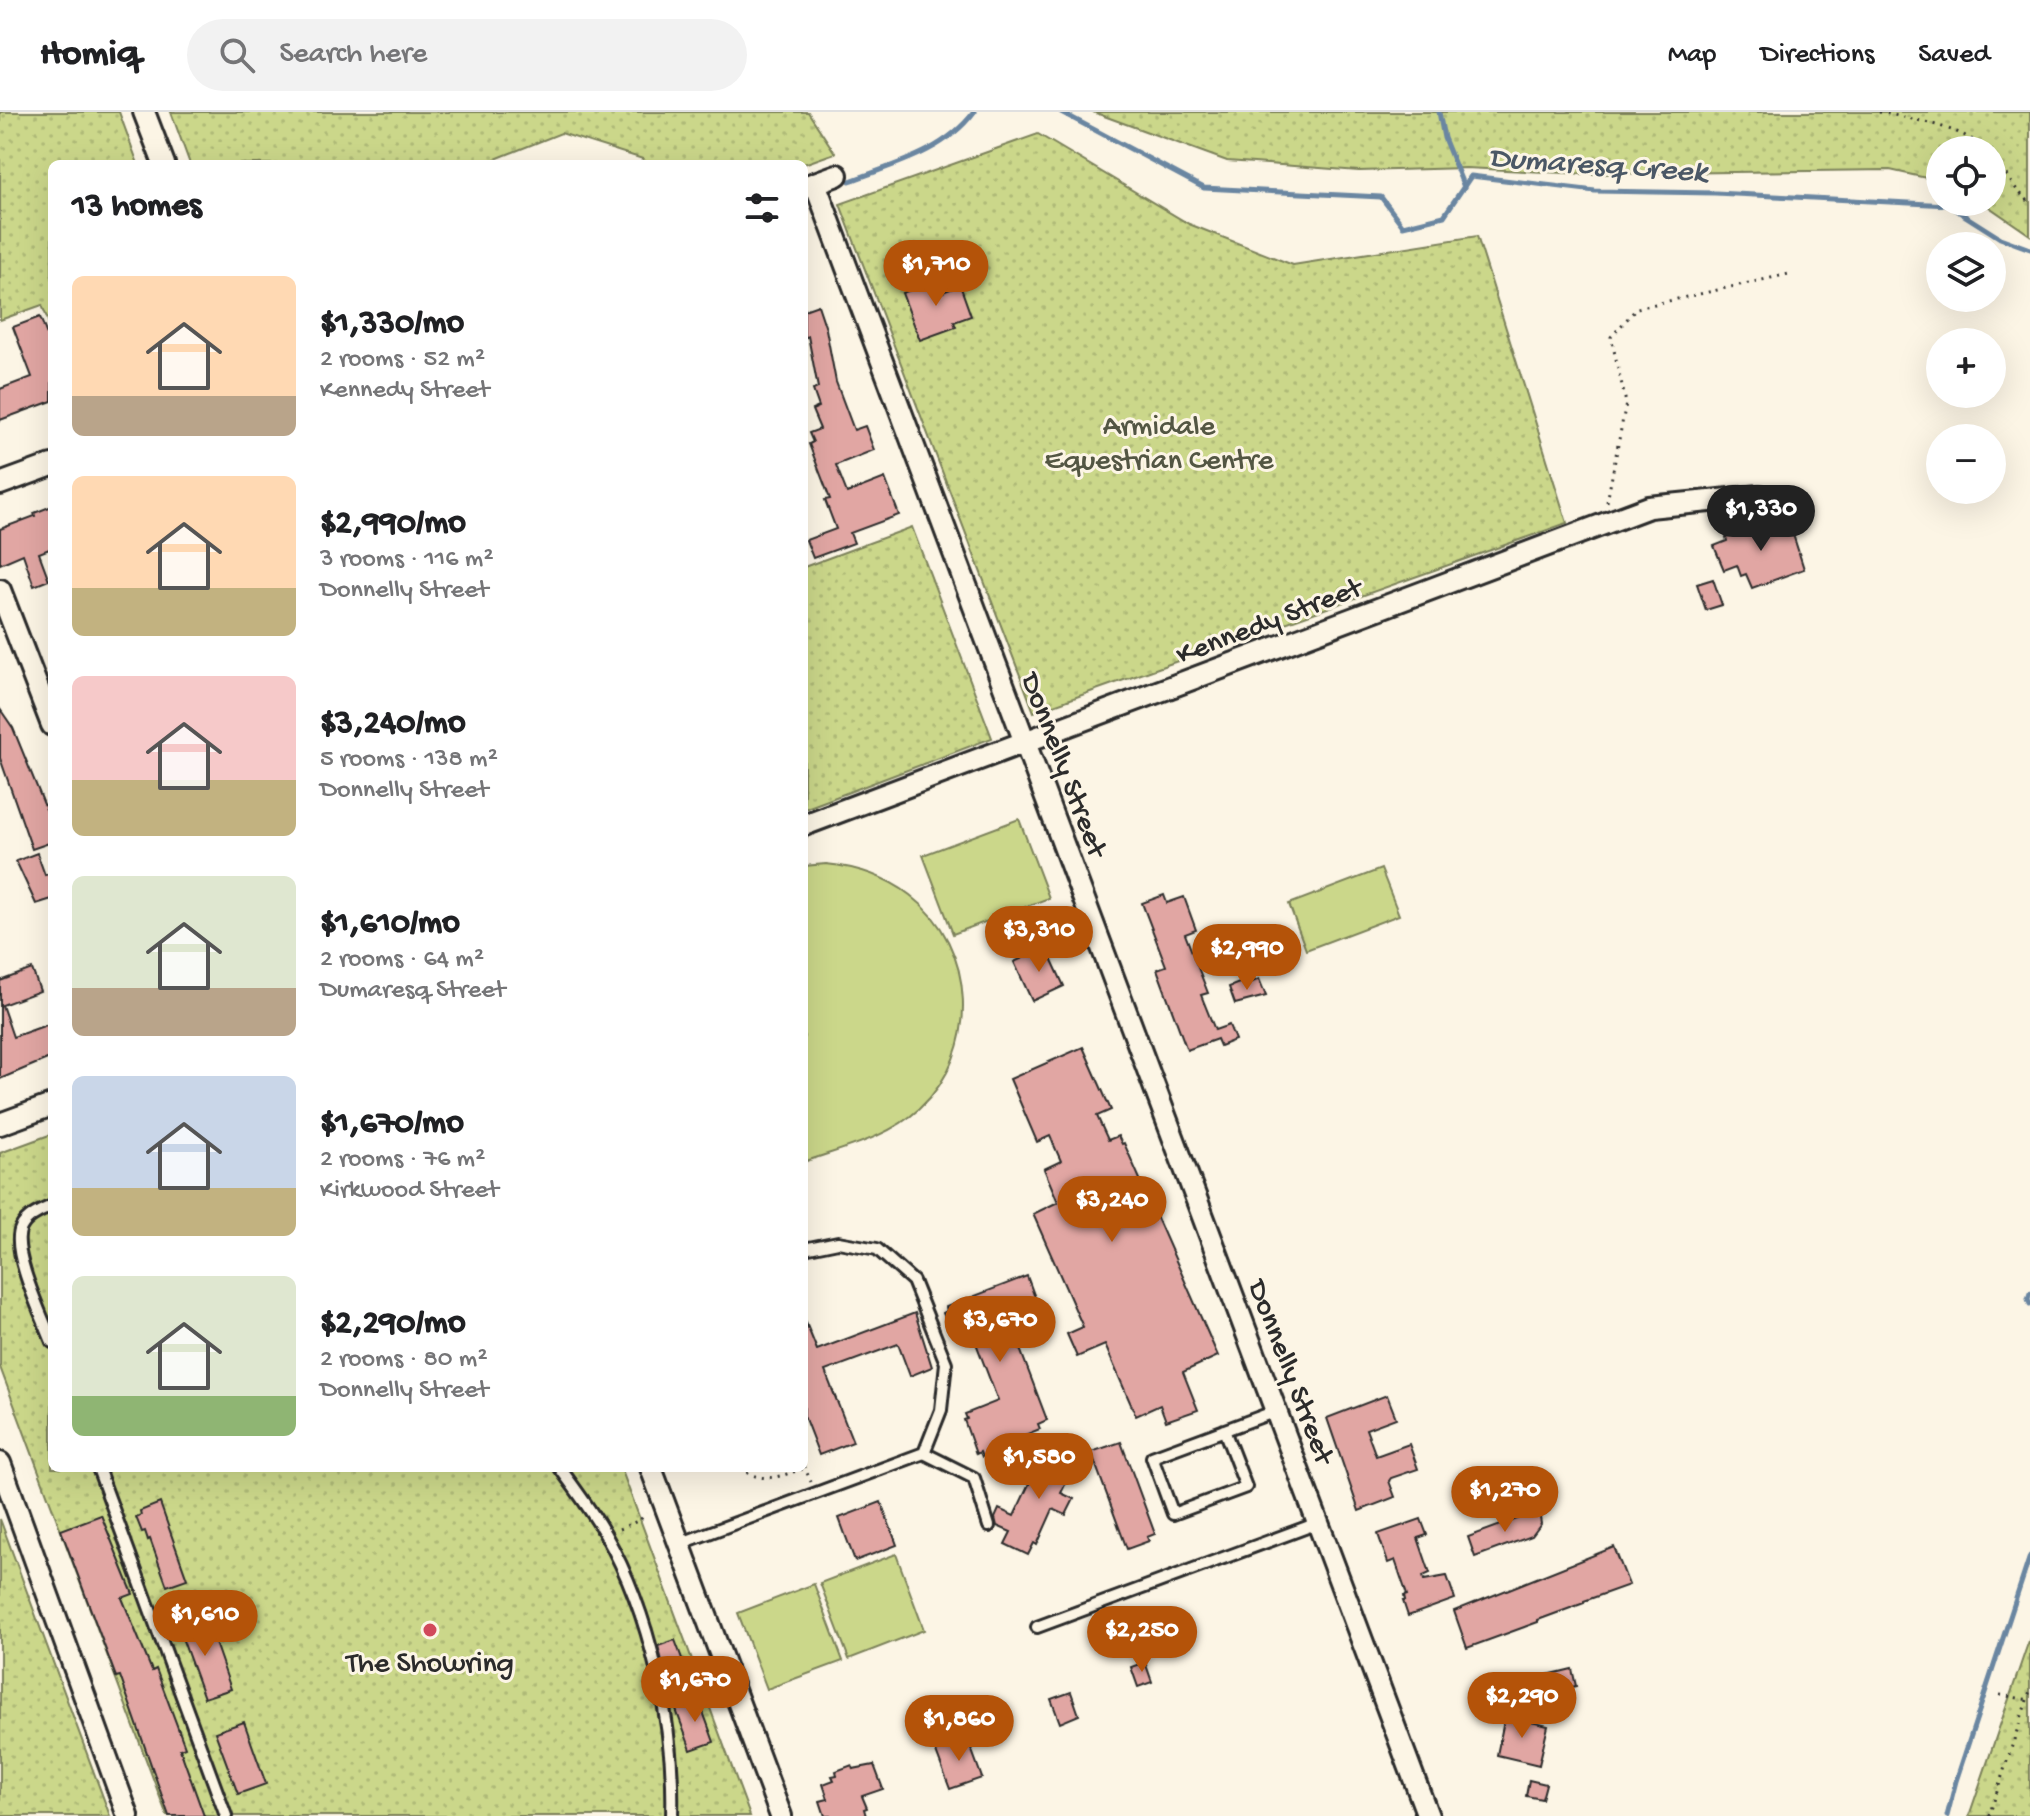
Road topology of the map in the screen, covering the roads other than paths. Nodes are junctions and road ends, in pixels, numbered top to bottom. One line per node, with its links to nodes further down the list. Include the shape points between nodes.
1 (144, 112): 2 (street)
2 (162, 160)
3 (837, 175): 4 (street)
4 (810, 185): 10 (street, Donnelly Street)
5 (48, 466): 6 (street)
6 (0, 484)
7 (1760, 496): 10 (street, Kennedy Street, via 1649,507)
8 (0, 590): 9 (street)
9 (48, 715)
10 (1026, 743): 11 (street, Kennedy Street); 17 (street, Donnelly Street)
11 (808, 824)
12 (48, 1106): 13 (street)
13 (0, 1124)
14 (48, 1208): 16 (lane, via 26,1221 18,1238)
15 (808, 1248): 19 (lane, via 838,1242 877,1249 913,1281 946,1363 941,1410)
16 (48, 1331)
17 (1276, 1411): 18 (lane); 24 (street, Donnelly Street)
18 (1224, 1430): 18 (lane, via 1246,1487 1173,1514 1152,1457)
19 (924, 1453): 25 (lane, via 974,1478); 26 (lane)
20 (0, 1463): 28 (street)
21 (99, 1472): 29 (lane)
22 (563, 1472): 30 (lane, via 605,1534 642,1624 670,1759)
23 (652, 1472): 26 (street)
24 (1318, 1523): 27 (lane); 32 (street, Donnelly Street)
25 (989, 1526)
26 (679, 1544): 31 (street)
27 (1037, 1627)
28 (128, 1816)
29 (226, 1816)
30 (672, 1816)
31 (781, 1816)
32 (1428, 1816)

